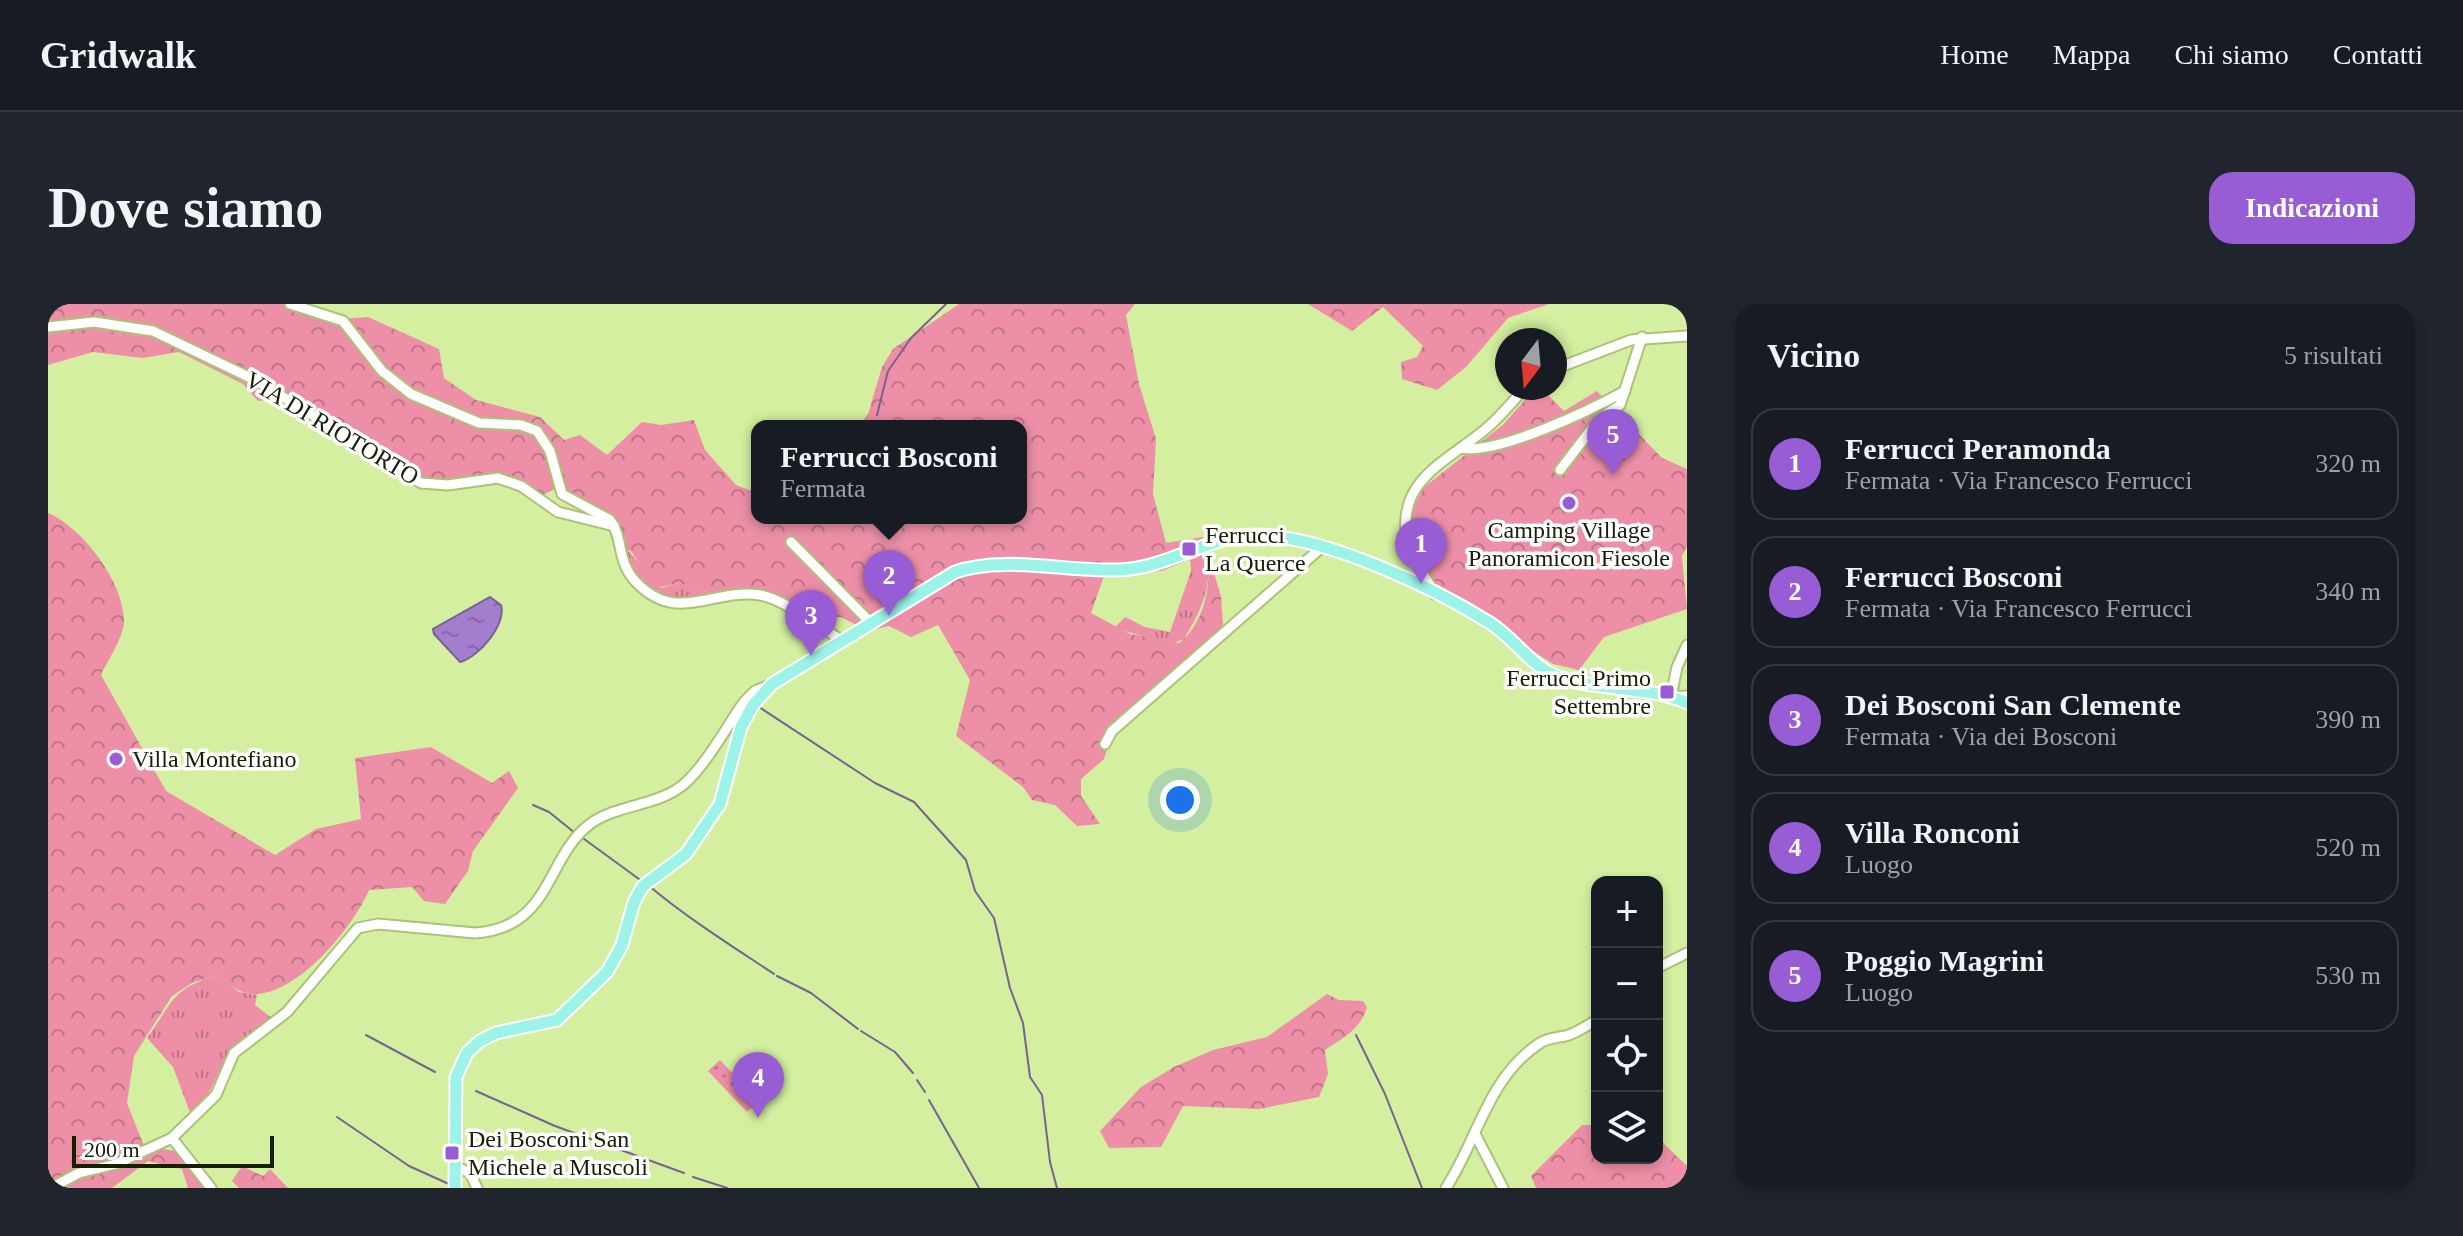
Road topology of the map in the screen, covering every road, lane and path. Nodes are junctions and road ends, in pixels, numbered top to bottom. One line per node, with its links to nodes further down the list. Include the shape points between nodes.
1 (290, 304): 10 (street, via 343,321 390,379 411,394 479,423 537,431 550,451 562,494)
2 (48, 327): 10 (street, VIA DI RIOTORTO, via 94,322 153,331 252,378 421,483 498,478 521,486 558,512)
3 (1687, 336): 4 (street)
4 (1642, 337): 5 (street); 6 (street)
5 (1567, 365)
6 (1625, 391): 8 (street, via 1562,424 1476,451); 9 (street, via 1618,407 1600,418)
7 (1514, 400): 8 (street)
8 (1461, 448): 13 (street, via 1423,479 1405,511 1411,555)
9 (1560, 470)
10 (614, 526): 15 (street, via 625,567 657,598 680,605 729,595 764,596)
11 (791, 542): 14 (street)
12 (1322, 547): 13 (main road); 14 (main road, via 1251,536 1133,570 972,567 949,575); 21 (street, via 1112,731)
13 (1434, 594): 19 (main road, via 1488,622 1557,676)
14 (871, 623): 15 (main road)
15 (841, 640): 17 (main road)
16 (1687, 645): 19 (street)
17 (772, 684): 26 (street, via 744,702 684,785 598,820 580,836 537,901 509,924 475,933 367,925 349,934 287,1012 234,1053 216,1095); 27 (main road, via 741,727 722,801 686,854 645,883 613,965 571,1010 550,1023 487,1037 467,1053 456,1077)
18 (1687, 696): 19 (street)
19 (1671, 697): 20 (main road)
20 (1687, 703)
21 (1105, 744)
22 (1687, 953): 23 (street)
23 (1663, 965)
24 (1591, 1023): 25 (street, via 1548,1039 1523,1058 1483,1110)
25 (1475, 1134): 32 (street); 33 (street)
26 (172, 1138): 29 (street); 30 (street)
27 (455, 1166): 28 (main road); 31 (street, via 470,1173)
28 (455, 1186)
29 (51, 1188)
30 (211, 1188)
31 (477, 1188)
32 (1446, 1188)
33 (1503, 1188)

